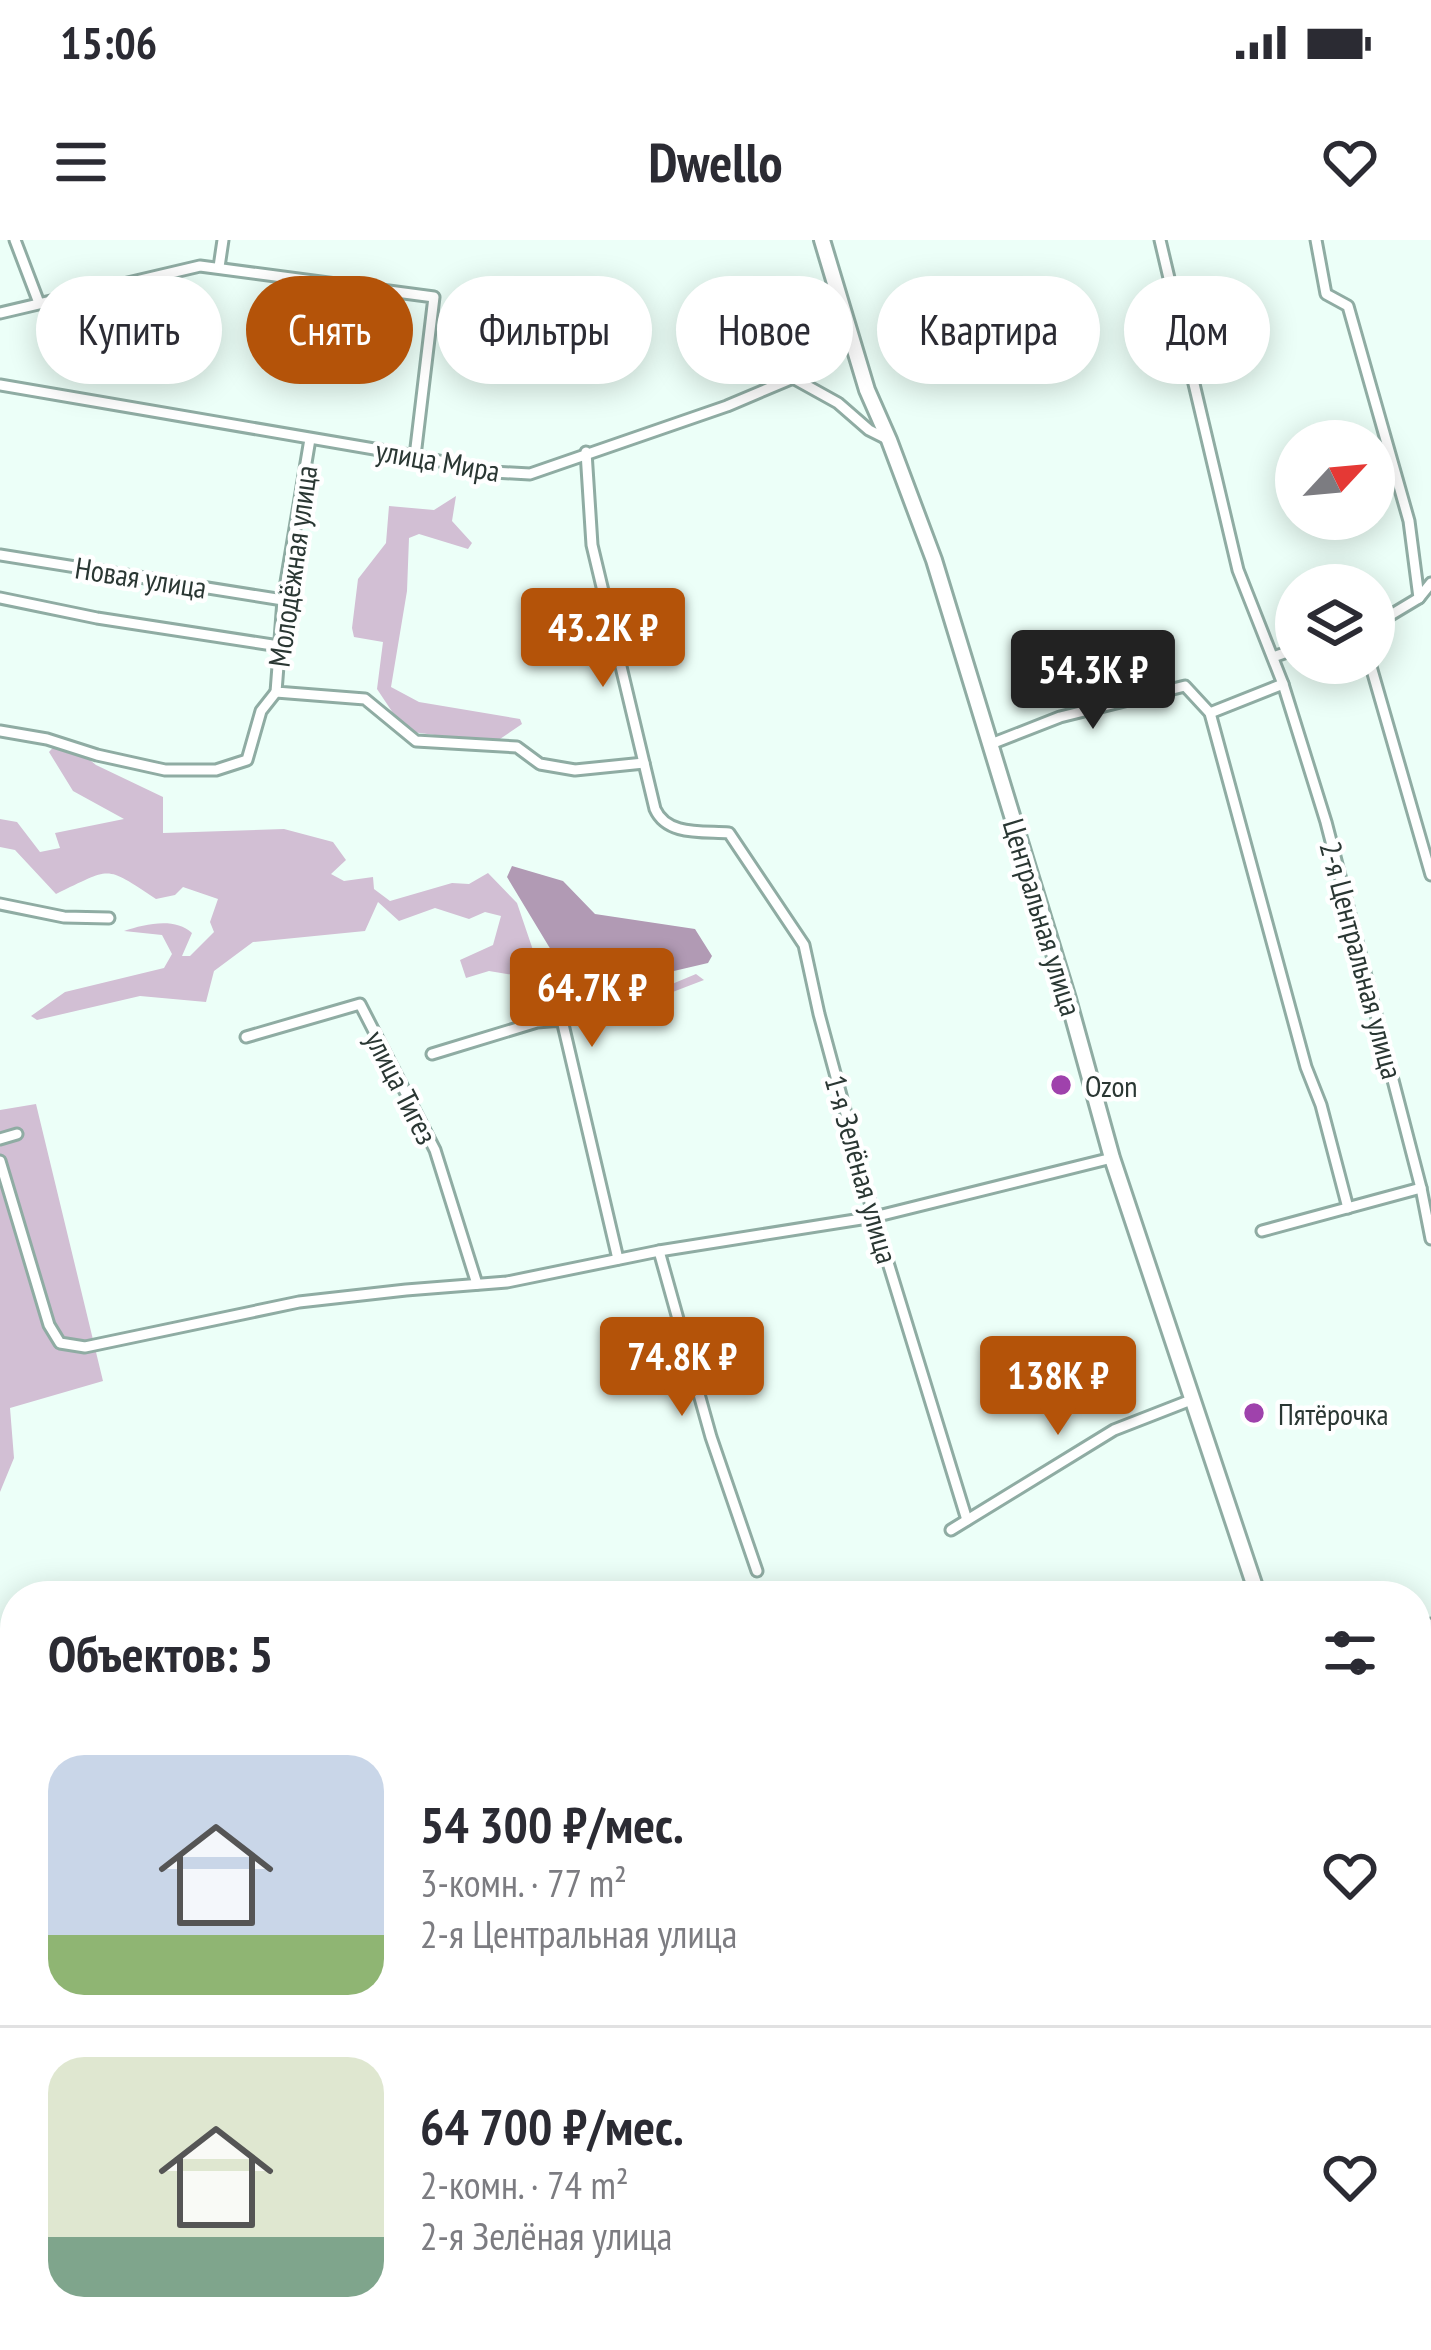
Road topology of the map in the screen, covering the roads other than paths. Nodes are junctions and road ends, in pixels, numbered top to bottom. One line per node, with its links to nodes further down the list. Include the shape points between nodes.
1 (15, 240): 9 (street)
2 (223, 240): 6 (street)
3 (822, 240): 8 (street, Центральная улица)
4 (1160, 240): 27 (street, 2-я Центральная улица, via 1238,570)
5 (1316, 240): 23 (street, via 1326,294 1348,306 1409,521)
6 (219, 267): 7 (street); 19 (street, via 434,296)
7 (156, 276)
8 (832, 276)
9 (36, 295)
10 (36, 304): 11 (street)
11 (0, 313)
12 (853, 347): 17 (street, Центральная улица)
13 (779, 384): 18 (street, улица Мира)
14 (804, 384): 17 (street)
15 (0, 385): 16 (street, улица Мира)
16 (310, 439): 19 (street, улица Мира); 24 (street, Молодёжная улица)
17 (889, 440): 33 (street, Центральная улица)
18 (586, 452): 19 (street, улица Мира, via 530,474); 34 (street, via 592,545)
19 (415, 456)
20 (0, 555): 24 (street, Новая улица)
21 (1431, 583): 23 (street)
22 (0, 598): 26 (street, Новая улица)
23 (1419, 598): 25 (street)
24 (283, 600): 26 (street, Молодёжная улица)
25 (1395, 612)
26 (279, 646): 30 (street, Молодёжная улица)
27 (1273, 657): 29 (street, 2-я Центральная улица)
28 (1376, 684): 35 (street)
29 (1283, 685): 31 (street); 44 (street, 2-я Центральная улица)
30 (276, 692): 32 (street, Молодёжная улица, via 261,711 247,760 216,770 165,770); 34 (street, Молодёжная улица, via 365,699 416,741 517,747 540,764 575,770)
31 (1210, 713): 33 (street, via 1185,686 1060,717); 45 (street)
32 (0, 731)
33 (991, 744): 42 (street, Центральная улица)
34 (644, 763): 46 (street, 1-я Зелёная улица, via 661,822 729,832 804,945)
35 (1431, 874)
36 (0, 904): 37 (street)
37 (109, 918)
38 (246, 1037): 51 (street, улица Тигез, via 360,1004 434,1150)
39 (432, 1054): 50 (street, via 562,1020)
40 (16, 1134): 41 (street)
41 (0, 1139)
42 (1112, 1158): 46 (street); 52 (street, Центральная улица)
43 (0, 1161): 51 (street, via 60,1343 85,1347 299,1302)
44 (1421, 1188): 45 (street); 48 (street, 2-я Центральная улица)
45 (1348, 1208): 47 (street)
46 (874, 1217): 49 (street); 53 (street, 1-я Зелёная улица)
47 (1262, 1231)
48 (1431, 1239)
49 (659, 1251): 50 (street); 55 (street)
50 (618, 1259): 51 (street)
51 (477, 1284)
52 (1191, 1400): 53 (street, via 1114,1430); 56 (street, Центральная улица)
53 (967, 1520): 54 (street)
54 (951, 1530)
55 (757, 1571)
56 (1253, 1581)

